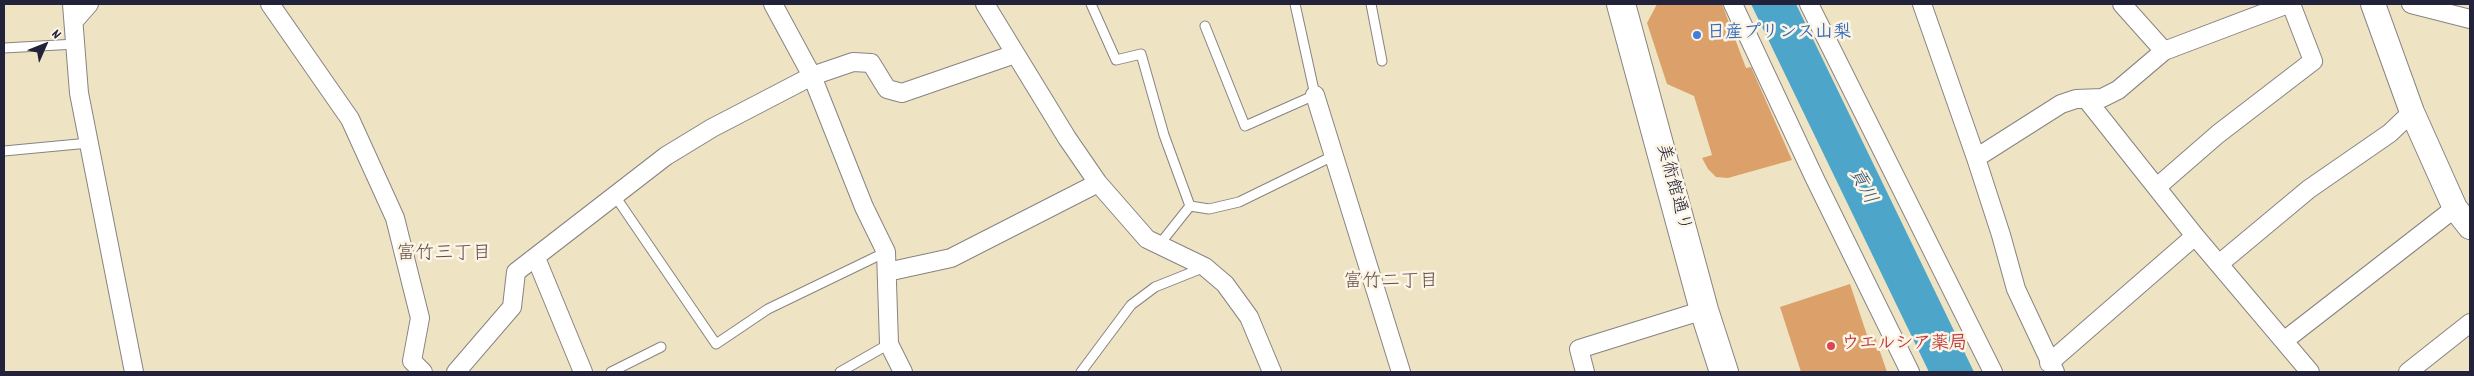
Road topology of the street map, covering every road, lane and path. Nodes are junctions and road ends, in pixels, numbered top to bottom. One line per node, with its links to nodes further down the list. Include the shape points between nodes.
1 (89, 4): 17 (street)
2 (270, 4): 53 (street, via 350,120 395,218 420,318 412,362)
3 (773, 4): 25 (street)
4 (985, 4): 23 (street)
5 (1091, 4): 36 (lane, via 1116,60 1141,54 1164,134)
6 (1295, 4): 26 (lane)
7 (1371, 4): 24 (lane)
8 (1733, 4): 64 (street)
9 (1809, 4): 65 (street)
10 (1922, 4): 32 (street)
11 (2122, 4): 22 (street)
12 (2288, 4): 22 (street)
13 (2291, 4): 34 (street, via 2312,61 2218,134)
14 (2373, 4): 28 (street)
15 (2419, 5): 18 (street)
16 (1629, 9): 46 (highway, 美術館通り)
17 (73, 12): 20 (street)
18 (2470, 19)
19 (1205, 26): 26 (lane, via 1244,126)
20 (76, 44): 21 (lane); 29 (street, via 79,93)
21 (4, 48)
22 (2164, 50): 27 (street, via 2118,90 2102,98)
23 (1015, 54): 25 (street, via 902,93 887,89 870,62 853,62); 33 (street)
24 (1382, 61)
25 (812, 76): 35 (street, via 666,156); 41 (street, via 864,207)
26 (1315, 95): 31 (street)
27 (2087, 100): 32 (street, via 2076,99 2061,104); 34 (street)
28 (2412, 112): 37 (street); 43 (street, via 2390,133 2263,225)
29 (89, 143): 30 (lane); 52 (street)
30 (4, 151)
31 (1333, 156): 36 (lane, via 1239,202 1209,210); 61 (street)
32 (1976, 158): 51 (street, via 2016,289)
33 (1098, 183): 40 (street, via 1147,239); 45 (street, via 951,258)
34 (2157, 187): 39 (street)
35 (615, 196): 41 (lane, via 716,344 768,309); 42 (street)
36 (1190, 206): 40 (lane)
37 (2455, 208): 38 (street); 48 (street)
38 (2470, 227)
39 (2195, 236): 43 (street); 51 (street)
40 (1159, 245): 44 (street)
41 (886, 252): 45 (street)
42 (536, 258): 54 (street, via 516,272 512,307); 55 (street)
43 (2219, 264): 48 (street)
44 (1205, 267): 59 (lane, via 1155,287 1131,305); 60 (street, via 1225,284 1249,317)
45 (887, 272): 49 (street)
46 (1704, 310): 62 (street, via 1579,349); 63 (highway, 美術館通り)
47 (2470, 323): 67 (street)
48 (2285, 340): 66 (street)
49 (889, 344): 57 (lane); 58 (street)
50 (661, 347): 56 (lane)
51 (2052, 368)
52 (134, 372)
53 (423, 372)
54 (456, 372)
55 (583, 372)
56 (611, 372)
57 (840, 372)
58 (903, 372)
59 (1081, 372)
60 (1272, 372)
61 (1401, 372)
62 (1585, 372)
63 (1724, 372)
64 (1910, 372)
65 (1992, 372)
66 (2310, 372)
67 (2408, 372)

